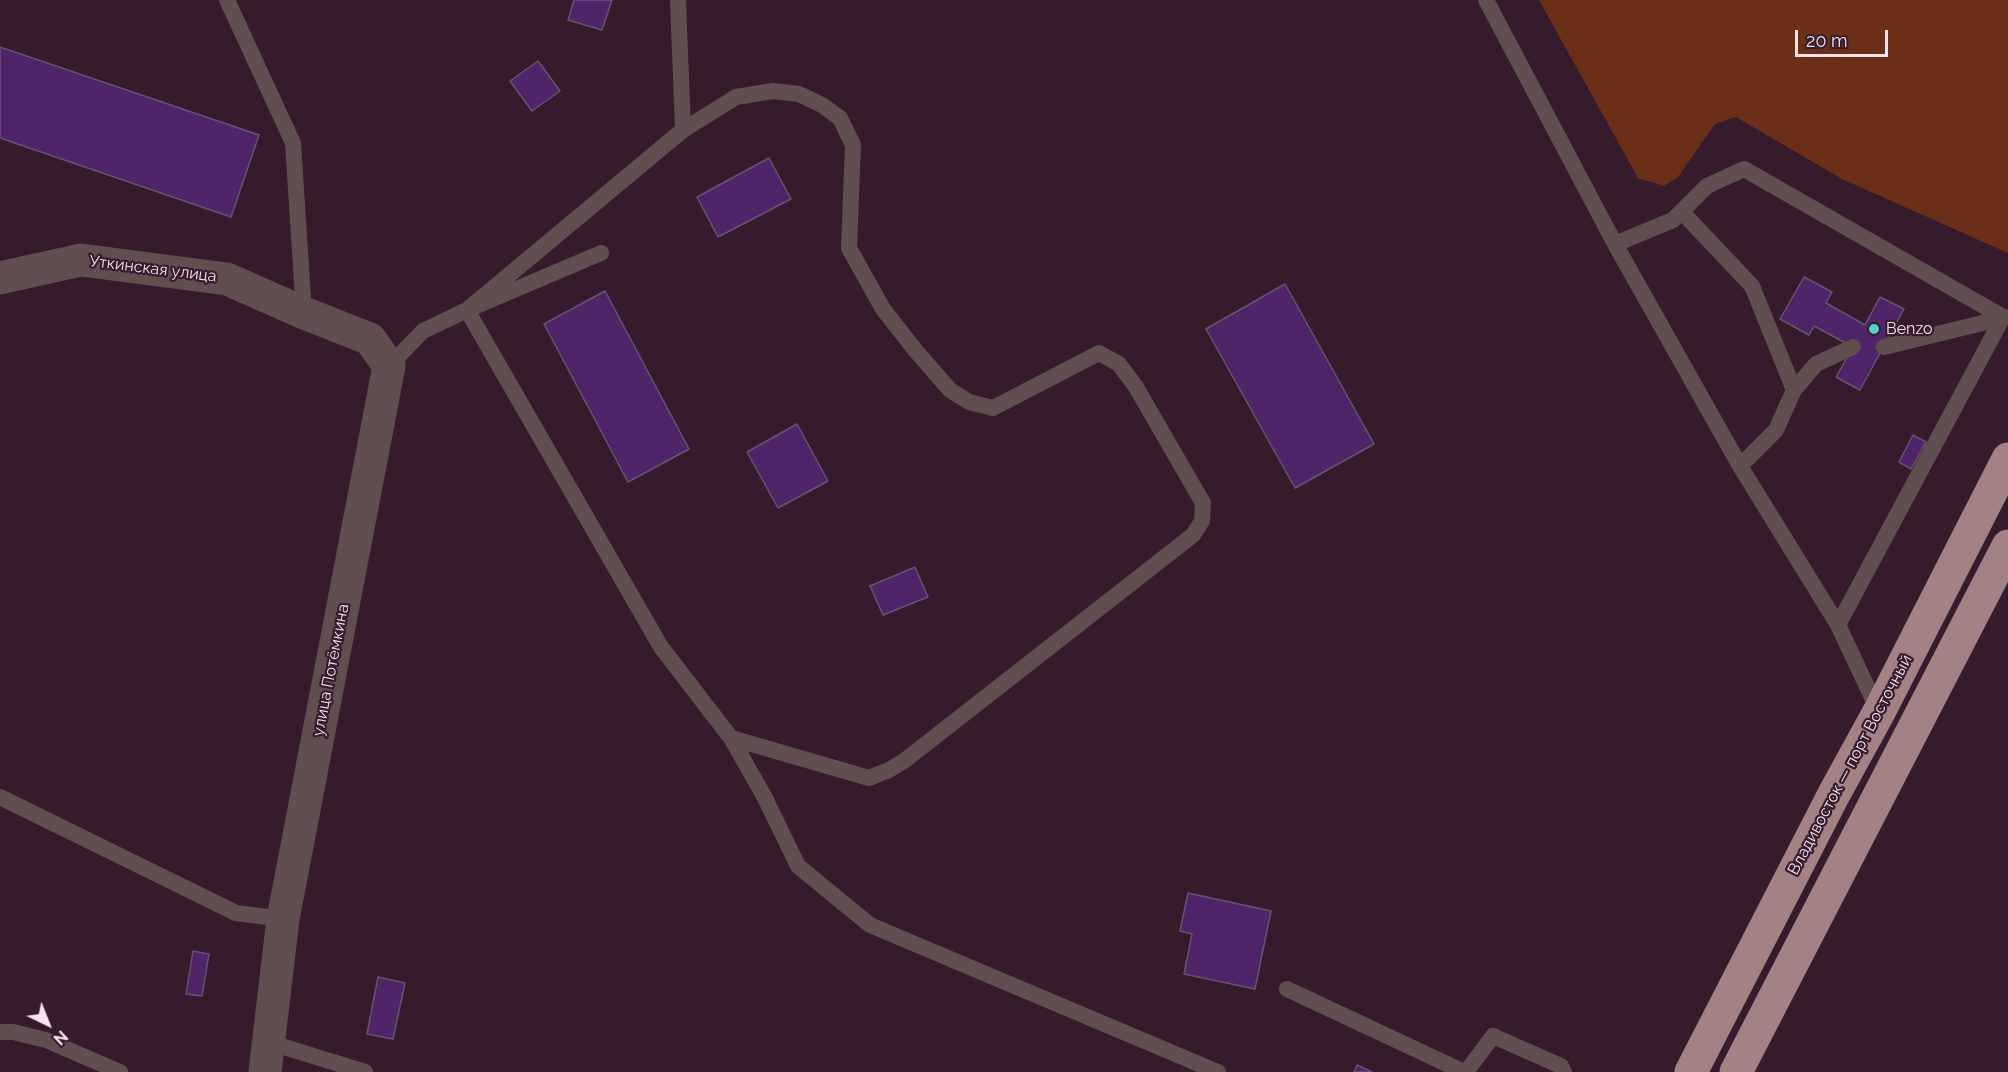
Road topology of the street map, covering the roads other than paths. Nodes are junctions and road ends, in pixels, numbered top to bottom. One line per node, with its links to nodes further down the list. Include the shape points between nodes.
1 (227, 0): 10 (lane, via 293,142)
2 (678, 0): 4 (lane)
3 (1486, 0): 6 (lane)
4 (683, 130): 9 (lane); 21 (lane, via 736,97 773,91 799,94 822,105 840,118 853,145 849,248 883,309 950,390 969,402 993,408 1099,353 1119,364 1136,387 1203,502 1202,520 1193,535 889,770 869,778)
5 (1682, 212): 6 (lane, via 1673,220); 11 (lane, via 1707,186 1744,169); 15 (lane, via 1752,286)
6 (1615, 244): 17 (lane)
7 (601, 254): 9 (lane)
8 (0, 278): 10 (street, Уткинская улица, via 81,260 227,279)
9 (467, 310): 14 (lane, via 423,331); 21 (lane, via 661,647)
10 (303, 313): 14 (street, Уткинская улица, via 370,339)
11 (2005, 317): 13 (lane); 19 (lane)
12 (1852, 347): 15 (lane, via 1816,364)
13 (1884, 347)
14 (389, 366): 23 (street, улица Потёмкина)
15 (1794, 390): 17 (lane, via 1776,430)
16 (2008, 459): 20 (highway, Владивосток — порт Восточный)
17 (1740, 466): 19 (lane)
18 (2008, 546): 33 (highway)
19 (1838, 626): 20 (lane)
20 (1879, 712): 32 (highway, Владивосток — порт Восточный)
21 (731, 738): 29 (lane, via 798,866 870,925)
22 (0, 797): 23 (lane, via 236,914)
23 (284, 919): 26 (street, улица Потёмкина)
24 (1287, 989): 30 (lane)
25 (0, 1032): 27 (lane, via 46,1040)
26 (267, 1057): 28 (lane)
27 (120, 1072)
28 (365, 1072)
29 (1218, 1072)
30 (1465, 1072): 31 (lane, via 1494,1036 1561,1066)
31 (1564, 1072)
32 (1691, 1072)
33 (1736, 1072)

